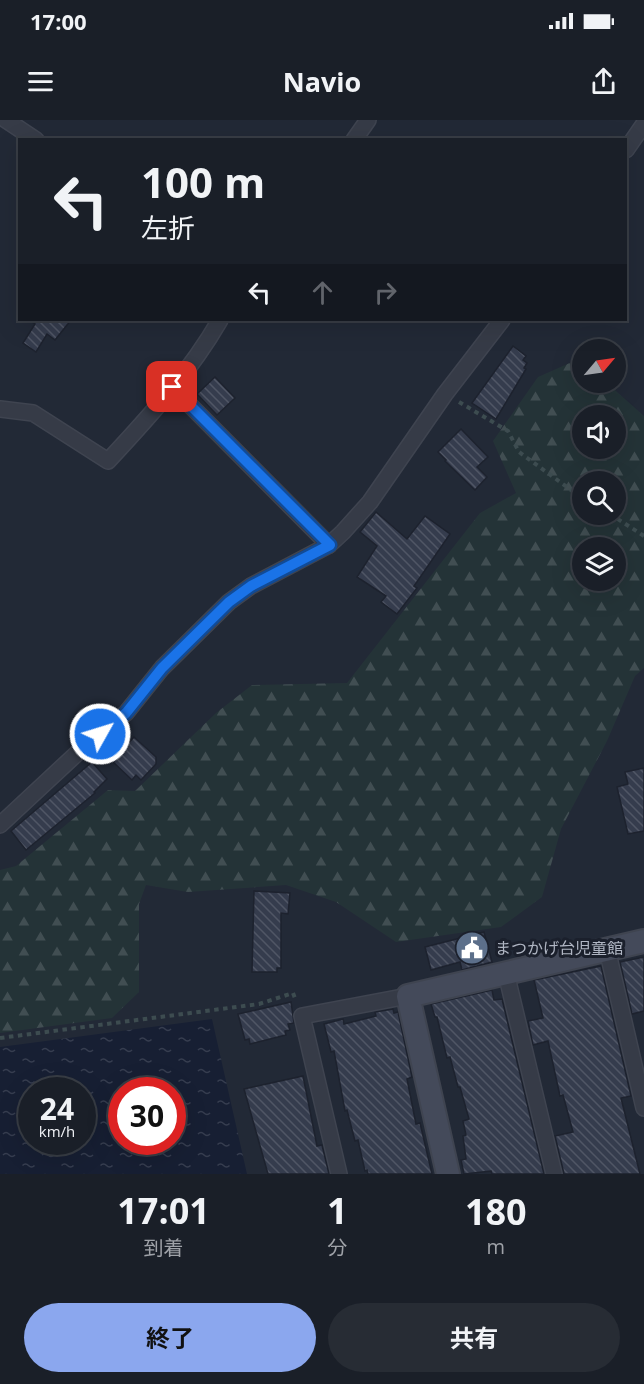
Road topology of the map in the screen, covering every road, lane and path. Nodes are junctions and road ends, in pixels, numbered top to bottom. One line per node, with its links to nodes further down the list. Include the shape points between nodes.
1 (6, 120): 4 (street)
2 (368, 120): 5 (street)
3 (644, 124): 6 (street)
4 (33, 138)
5 (355, 138)
6 (627, 149)
7 (219, 321): 9 (street, via 203,349)
8 (501, 321): 10 (street)
9 (172, 387): 11 (street, via 108,461 33,413); 15 (street)
10 (445, 394): 12 (path, via 508,431 519,452); 15 (street, via 370,502)
11 (0, 410)
12 (572, 491)
13 (626, 524): 14 (path)
14 (644, 536)
15 (330, 545): 16 (street, via 251,586 229,602 162,668 126,713)
16 (0, 825)
17 (644, 941): 18 (street)
18 (607, 950): 19 (street); 23 (street)
19 (506, 973): 20 (street); 26 (street)
20 (408, 996): 21 (street); 25 (street)
21 (302, 1016): 22 (path, via 293,993 259,1004); 24 (street)
22 (0, 1038)
23 (644, 1108)
24 (339, 1174)
25 (448, 1174)
26 (554, 1174)

